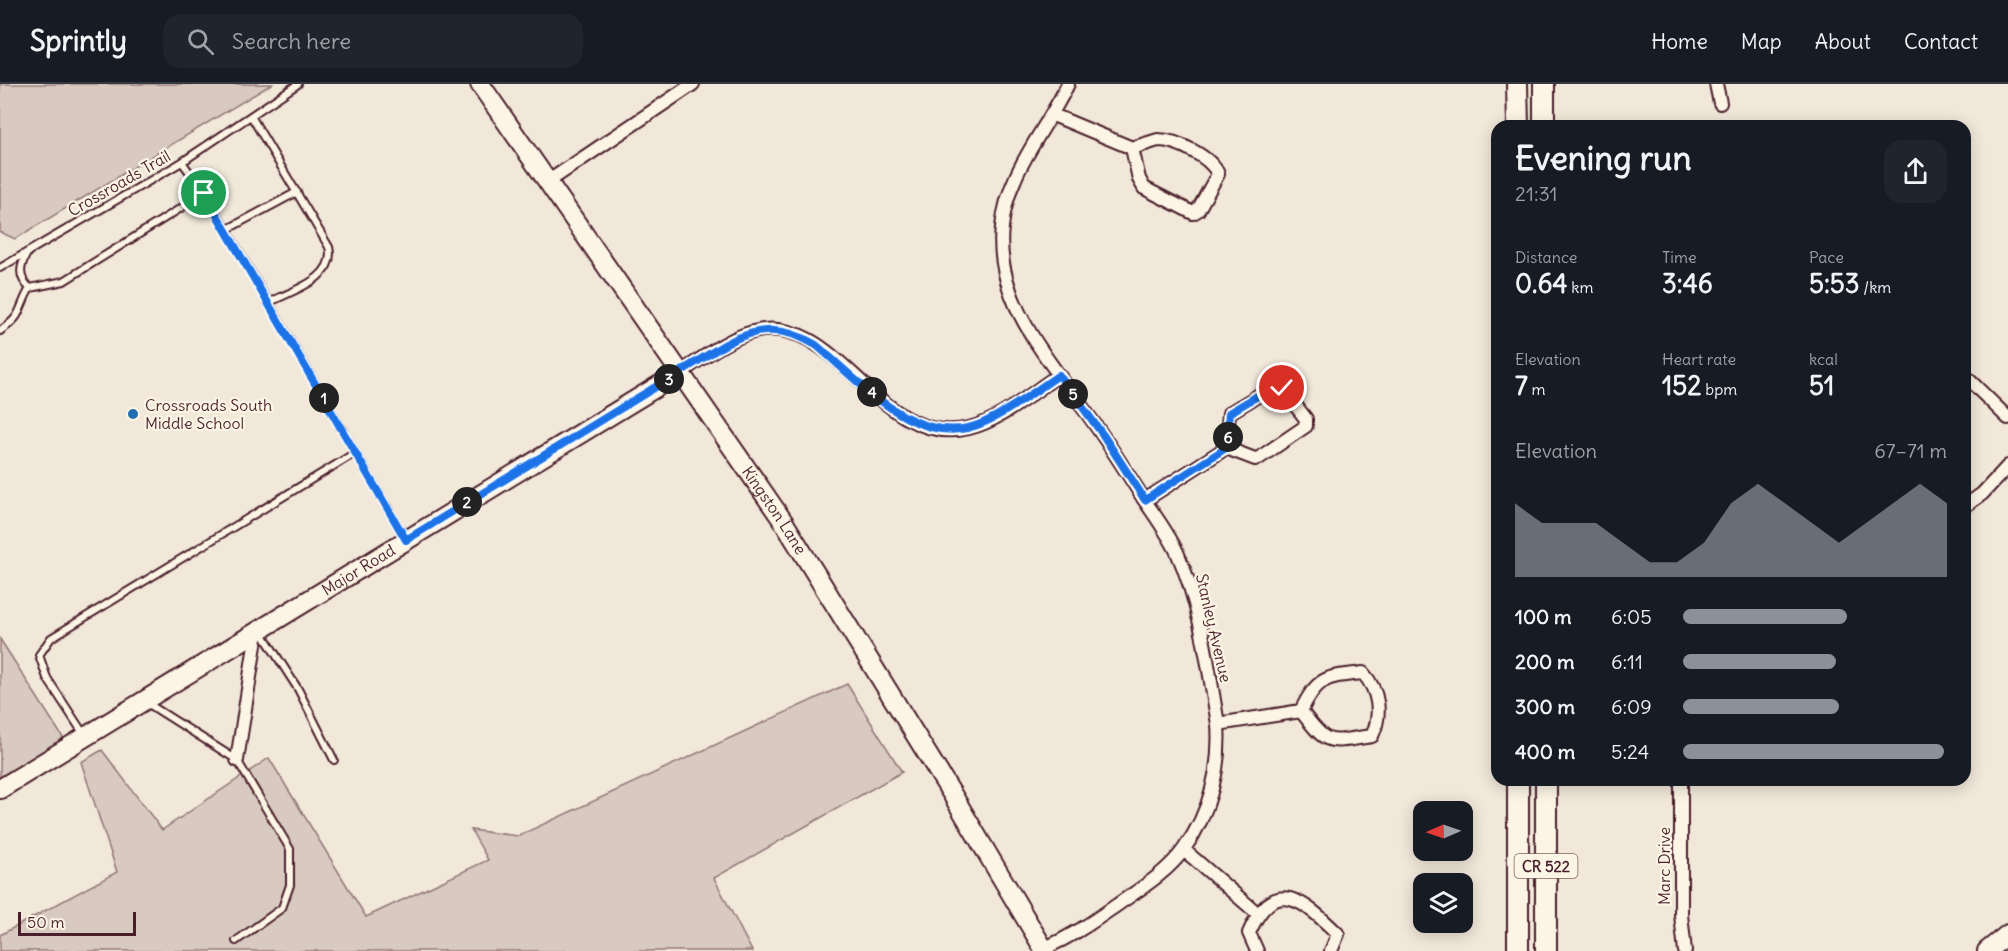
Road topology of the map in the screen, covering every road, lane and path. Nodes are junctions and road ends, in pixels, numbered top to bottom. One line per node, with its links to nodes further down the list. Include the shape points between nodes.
1 (298, 84): 10 (lane)
2 (480, 84): 15 (street, Kingston Lane)
3 (693, 84): 15 (street)
4 (1068, 84): 9 (street, Stanley Avenue)
5 (1517, 84): 11 (main road)
6 (1544, 84): 12 (main road)
7 (1716, 84): 8 (street)
8 (1720, 103)
9 (1053, 115): 13 (street); 25 (street, Stanley Avenue, via 1016,173 1006,200 1001,252 1012,300)
10 (251, 116): 14 (lane); 16 (lane)
11 (1518, 120)
12 (1544, 120)
13 (1132, 148): 13 (street, via 1158,140 1177,141 1215,167 1218,174 1198,210 1193,213 1144,188)
14 (182, 162): 17 (lane, Crossroads Trail); 19 (lane, Crossroads Trail)
15 (549, 180): 24 (street, Kingston Lane)
16 (297, 192): 18 (lane); 22 (lane, via 332,257 329,267 318,277)
17 (204, 193): 18 (lane, Crossroads Trail); 21 (lane, via 64,281)
18 (226, 230): 22 (lane, Crossroads Trail)
19 (28, 252): 20 (lane, Crossroads Trail); 21 (lane, via 20,273)
20 (0, 268)
21 (30, 288): 23 (lane, via 20,315)
22 (268, 303): 29 (lane, Crossroads Trail)
23 (0, 331)
24 (681, 372): 25 (street, Major Road, via 740,336 755,331 787,331 816,345 914,423 949,430 984,423); 33 (street, Major Road); 49 (street, Kingston Lane, via 783,521)
25 (1059, 375): 31 (street, Stanley Avenue)
26 (1971, 382): 27 (street)
27 (2008, 418)
28 (1226, 448): 28 (street, via 1229,413 1274,386 1282,388 1306,419 1306,426 1259,458); 31 (street)
29 (355, 453): 33 (lane, Crossroads Trail); 38 (lane, via 51,638 39,655 47,678)
30 (2008, 466): 32 (street)
31 (1145, 500): 37 (street, Stanley Avenue, via 1176,550 1187,578 1197,610)
32 (1971, 502)
33 (406, 540): 34 (street, Major Road)
34 (258, 631): 35 (street, Major Road); 39 (street); 40 (lane, via 298,689)
35 (144, 701): 38 (street, Major Road); 39 (lane)
36 (1301, 711): 36 (street, via 1313,687 1337,676 1363,673 1374,686 1378,722 1372,736 1331,742 1320,736); 37 (street)
37 (1218, 724): 45 (street, Stanley Avenue, via 1220,743 1212,791)
38 (85, 737): 44 (street, Major Road)
39 (237, 760): 48 (lane, via 290,849 290,885 282,908)
40 (334, 760)
41 (1518, 786): 52 (main road, CR 522)
42 (1546, 786): 53 (main road, CR 522)
43 (1681, 786): 54 (street, Marc Drive, via 1681,915)
44 (0, 789)
45 (1184, 850): 46 (street); 49 (street, Stanley Avenue, via 1146,885 1074,936)
46 (1257, 913): 50 (street, via 1249,933); 51 (street, via 1273,899 1296,898 1338,934)
47 (2008, 934): 55 (street)
48 (236, 941)
49 (1044, 950)
50 (1257, 951)
51 (1331, 951)
52 (1518, 951)
53 (1546, 951)
54 (1685, 951)
55 (1987, 951)

